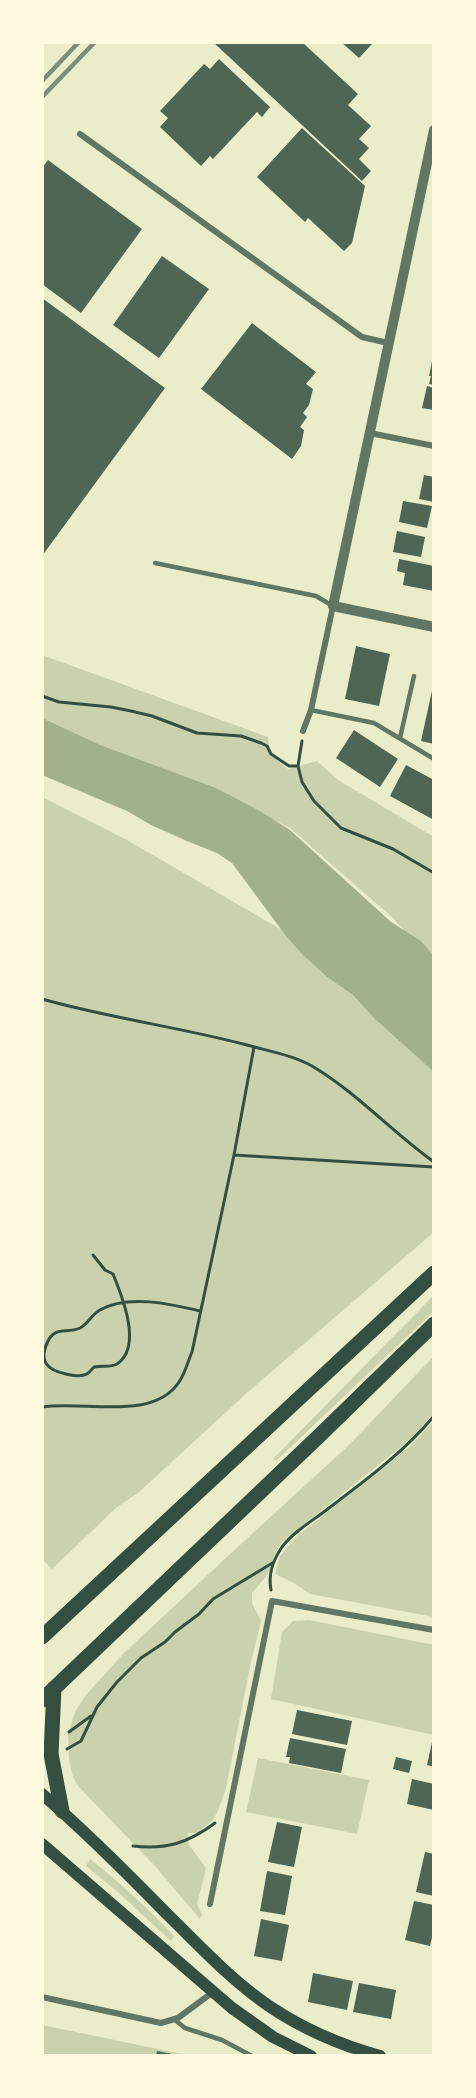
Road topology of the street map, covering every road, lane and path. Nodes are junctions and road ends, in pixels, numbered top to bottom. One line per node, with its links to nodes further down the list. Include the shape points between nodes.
1 (434, 130): 3 (street)
2 (80, 134): 4 (street, via 362,337)
3 (431, 160): 4 (street)
4 (388, 343): 5 (street)
5 (370, 433): 6 (street); 8 (street)
6 (434, 446)
7 (155, 562): 8 (lane, via 316,596)
8 (333, 606): 9 (street); 12 (street)
9 (434, 627)
10 (414, 676): 14 (lane)
11 (42, 696): 16 (path, via 152,716 197,733 241,736 261,742 289,766)
12 (311, 710): 13 (street); 14 (lane, via 374,723)
13 (303, 731): 16 (path)
14 (400, 738): 15 (lane)
15 (434, 759)
16 (298, 766): 17 (path, via 302,782 314,801 341,828 393,849)
17 (434, 873)
18 (42, 999): 19 (path)
19 (254, 1047): 20 (path); 21 (path, via 312,1066)
20 (234, 1155): 22 (path); 26 (path)
21 (434, 1162)
22 (434, 1167)
23 (93, 1255): 25 (path, via 113,1274)
24 (434, 1273): 35 (main road)
25 (123, 1303): 26 (path, via 162,1303); 29 (path, via 97,1311 80,1329 56,1331); 29 (path, via 130,1341 116,1365 94,1367 80,1376 58,1372 46,1363)
26 (200, 1311): 30 (path, via 192,1352 180,1382 165,1398 140,1405)
27 (434, 1324): 36 (main road)
28 (42, 1342): 29 (path)
29 (46, 1346)
30 (42, 1407)
31 (434, 1416): 32 (path, via 399,1453 294,1534)
32 (274, 1562): 33 (path, via 269,1580); 38 (path, via 213,1599 200,1614 141,1658)
33 (272, 1601): 34 (street); 42 (street)
34 (434, 1630)
35 (42, 1637)
36 (54, 1688): 37 (main road); 43 (main road, via 51,1754)
37 (42, 1700)
38 (93, 1713): 39 (path); 40 (path, via 86,1735 76,1746)
39 (65, 1734)
40 (64, 1749)
41 (42, 1794): 43 (main road)
42 (229, 1808): 45 (path, via 202,1832 182,1843); 46 (street)
43 (62, 1811): 52 (main road, via 249,1992 315,2033)
44 (42, 1844): 47 (main road)
45 (133, 1846)
46 (210, 1904)
47 (213, 1992): 49 (street); 51 (main road, via 262,2030)
48 (42, 1997): 49 (street, via 156,2023)
49 (175, 2020): 50 (lane, via 185,2028 222,2040)
50 (252, 2056)
51 (310, 2056)
52 (380, 2056)

